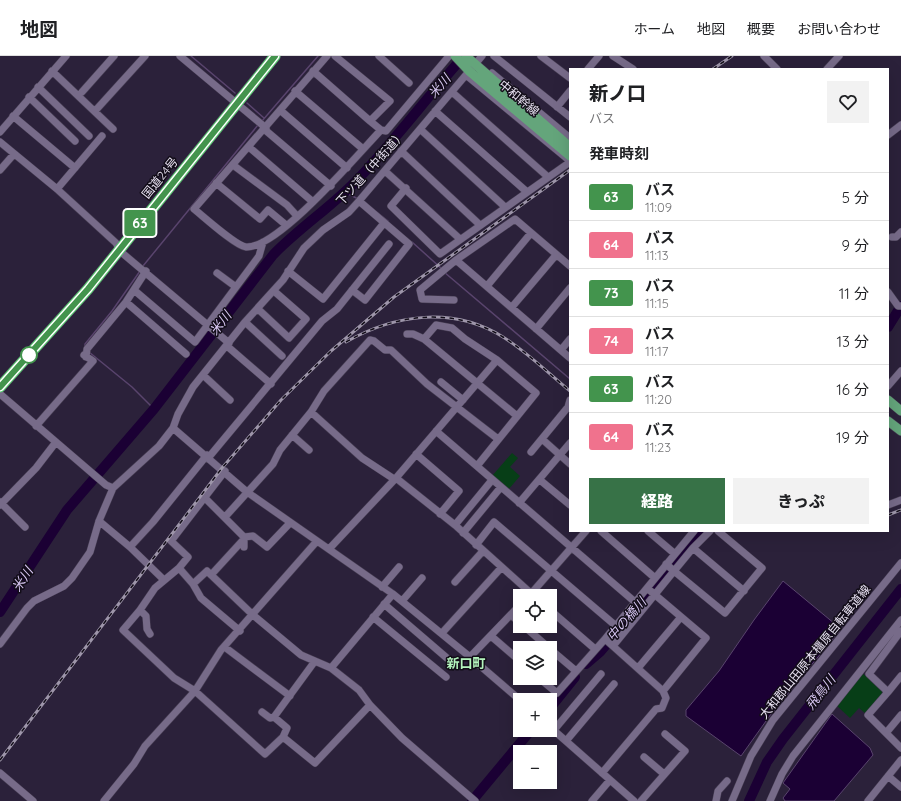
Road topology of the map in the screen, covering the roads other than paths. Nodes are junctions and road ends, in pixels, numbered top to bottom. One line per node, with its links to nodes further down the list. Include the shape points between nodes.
1 (114, 56): 28 (street)
2 (145, 56): 36 (street)
3 (180, 56): 33 (street)
4 (275, 56): 33 (highway, 国道24号)
5 (327, 56): 23 (street)
6 (335, 56): 40 (street, via 390,102)
7 (379, 56): 25 (street)
8 (449, 56): 45 (street, via 386,131)
9 (455, 56): 17 (main road, 中和幹線)
10 (494, 56): 34 (street)
11 (541, 56): 24 (street)
12 (599, 56): 19 (street)
13 (764, 56): 18 (street)
14 (839, 56): 21 (street)
15 (62, 57): 22 (street)
16 (618, 57): 20 (street)
17 (471, 64): 29 (street, 下ツ道（中街道）); 32 (main road, 中和幹線); 50 (street); 59 (street)
18 (772, 67)
19 (589, 68)
20 (632, 68)
21 (828, 68)
22 (52, 71): 26 (street); 36 (street)
23 (313, 71): 27 (street); 40 (street)
24 (569, 77)
25 (409, 83)
26 (38, 87): 31 (street); 48 (street)
27 (295, 91): 35 (street); 55 (street)
28 (82, 92)
29 (452, 92): 37 (street, 下ツ道（中街道）); 66 (street)
30 (569, 92): 34 (street)
31 (29, 97): 38 (street); 51 (street)
32 (506, 98): 53 (main road, 中和幹線); 58 (main road, 中和幹線)
33 (237, 103): 41 (street); 85 (highway, 国道24号)
34 (557, 107): 39 (street)
35 (280, 110): 41 (street); 63 (street)
36 (95, 111): 42 (street)
37 (435, 111): 43 (street, 下ツ道（中街道）); 71 (street)
38 (13, 116): 46 (street); 62 (street)
39 (569, 116)
40 (370, 121): 45 (street)
41 (265, 128): 54 (street); 68 (street)
42 (113, 129)
43 (420, 129): 56 (street, 下ツ道（中街道）); 74 (street)
44 (900, 129): 47 (street)
45 (381, 130): 55 (street)
46 (0, 132)
47 (889, 134)
48 (89, 136)
49 (102, 136): 62 (street)
50 (569, 137)
51 (75, 141)
52 (0, 142): 57 (street)
53 (569, 146)
54 (249, 147): 61 (street); 73 (street)
55 (363, 149): 63 (street)
56 (402, 151): 65 (street, 下ツ道（中街道）); 78 (street)
57 (14, 154): 64 (street); 70 (street)
58 (569, 155)
59 (569, 160)
60 (569, 162): 66 (street)
61 (233, 165): 67 (street); 75 (street)
62 (74, 168): 70 (street)
63 (347, 168): 68 (street)
64 (0, 170)
65 (385, 171): 69 (street); 72 (street, 下ツ道（中街道）)
66 (548, 177): 71 (street)
67 (216, 184): 77 (street, via 260,219 268,210); 83 (street, via 194,210 237,243 246,247)
68 (331, 186): 73 (street)
69 (406, 188): 82 (street); 82 (street, via 391,206 440,254)
70 (57, 189): 85 (street)
71 (527, 192): 74 (street)
72 (359, 201): 76 (street); 90 (street, 下ツ道（中街道）, via 304,248)
73 (313, 202): 75 (street)
74 (505, 207): 78 (street)
75 (298, 216): 77 (street)
76 (384, 223): 90 (street, via 323,299); 96 (street, via 409,244 365,300)
77 (286, 225): 83 (street)
78 (480, 225): 82 (street)
79 (901, 232): 81 (street)
80 (531, 233): 86 (street); 87 (street, via 514,219); 92 (street)
81 (892, 237)
82 (460, 239)
83 (263, 242): 93 (street, via 259,256)
84 (389, 244): 96 (street)
85 (120, 248): 89 (street); 122 (highway, 国道24号, via 88,289)
86 (556, 255): 88 (street); 102 (street)
87 (456, 260): 92 (street); 99 (street, via 420,290 422,299)
88 (569, 265)
89 (143, 269): 95 (street); 105 (street)
90 (288, 271): 97 (street, 下ツ道（中街道）)
91 (217, 273): 93 (street)
92 (487, 286): 102 (street)
93 (236, 287): 105 (street)
94 (569, 289): 106 (street)
95 (134, 290): 100 (street); 105 (street, via 195,342)
96 (352, 290): 119 (street, via 276,374)
97 (274, 291): 103 (street, 下ツ道（中街道）); 103 (street, via 306,319 289,338)
98 (889, 293): 101 (street)
99 (454, 300)
100 (126, 302): 112 (street); 132 (street, via 87,349 85,356 93,361)
101 (899, 306)
102 (512, 307): 106 (street)
103 (258, 309): 104 (street, 下ツ道（中街道）)
104 (245, 322): 110 (street, 下ツ道（中街道）); 113 (street)
105 (209, 326): 110 (street)
106 (536, 329): 111 (street)
107 (407, 334): 108 (street)
108 (424, 339): 115 (street, via 436,325 452,328); 120 (street)
109 (569, 340): 111 (street)
110 (228, 345): 117 (street, 下ツ道（中街道）); 119 (street)
111 (561, 350): 114 (street)
112 (186, 354)
113 (282, 356)
114 (569, 357)
115 (497, 360): 120 (street); 131 (street, via 536,393)
116 (901, 371): 121 (street)
117 (203, 375): 124 (street); 134 (street, 下ツ道（中街道）, via 185,400)
118 (441, 382): 125 (street)
119 (271, 384): 145 (street)
120 (477, 384): 125 (street); 131 (street)
121 (889, 385)
122 (0, 387)
123 (0, 394): 132 (street)
124 (230, 400)
125 (462, 400): 128 (street)
126 (889, 403): 130 (main road)
127 (569, 404): 139 (street)
128 (457, 406): 129 (street, via 427,384 391,350 385,350 370,340 324,391); 135 (street); 138 (street)
129 (311, 412): 137 (street); 150 (street, via 362,458)
130 (893, 414): 133 (main road); 136 (main road)
131 (517, 416): 138 (street)
132 (36, 426): 140 (street)
133 (901, 426)
134 (173, 428): 145 (street); 154 (street, 下ツ道（中街道）, via 159,446)
135 (436, 431): 144 (street); 148 (street)
136 (901, 431)
137 (292, 435): 142 (street); 155 (street, via 273,464)
138 (498, 439): 148 (street)
139 (542, 439): 143 (street); 146 (street)
140 (56, 442): 154 (street, via 106,485); 158 (street, via 36,468)
141 (569, 444): 146 (street)
142 (309, 450)
143 (531, 452)
144 (416, 454): 150 (street); 164 (street, via 459,491)
145 (208, 456): 149 (street); 180 (street)
146 (560, 456): 147 (street); 152 (street)
147 (569, 463)
148 (477, 466): 151 (street)
149 (225, 471): 155 (street); 156 (street)
150 (395, 478): 164 (street); 184 (street)
151 (492, 480): 153 (street); 160 (street)
152 (540, 480): 159 (street); 161 (street)
153 (501, 487): 159 (street); 163 (street)
154 (113, 488): 166 (street, 下ツ道（中街道）)
155 (247, 492): 165 (street); 167 (street)
156 (204, 497): 165 (street); 190 (street, via 171,541 188,557)
157 (901, 500): 162 (street)
158 (0, 503): 169 (street)
159 (519, 503): 182 (street)
160 (474, 504): 163 (street); 168 (street)
161 (569, 504)
162 (889, 505)
163 (481, 510): 176 (street)
164 (440, 514): 168 (street)
165 (225, 517): 177 (street)
166 (99, 522): 180 (street); 218 (street, 下ツ道（中街道）, via 90,552 72,578 64,586 34,601)
167 (290, 523): 177 (street, via 267,547 253,536); 178 (street)
168 (455, 525): 176 (street)
169 (25, 527)
170 (585, 532): 182 (street)
171 (601, 532): 195 (street)
172 (649, 532): 186 (street)
173 (693, 532): 186 (street)
174 (709, 532): 183 (street)
175 (719, 532): 202 (street, via 762,568)
176 (463, 533): 179 (street)
177 (244, 538): 181 (street); 193 (street)
178 (317, 541): 184 (street); 209 (street)
179 (476, 545): 185 (street); 192 (street, via 494,522)
180 (130, 547): 196 (street)
181 (244, 547)
182 (571, 547): 192 (street); 206 (street)
183 (693, 548): 189 (street); 202 (street)
184 (329, 549): 199 (street)
185 (483, 552): 191 (street); 197 (street)
186 (675, 554): 189 (street)
187 (901, 563): 273 (street, 大和郡山田原本橿原自転車道線, via 772,720 751,756)
188 (399, 567): 199 (street)
189 (670, 567): 195 (street); 202 (street, via 725,613); 203 (street)
190 (179, 568): 196 (street); 198 (street)
191 (501, 568): 200 (street); 221 (street)
192 (551, 570): 201 (street); 215 (street)
193 (211, 574): 198 (street, via 207,571); 209 (street)
194 (422, 578): 205 (street)
195 (655, 578): 203 (street)
196 (164, 580): 208 (street, via 155,588)
197 (455, 582)
198 (193, 584): 216 (street, via 201,598)
199 (382, 587): 204 (street)
200 (524, 589)
201 (536, 589)
202 (744, 591)
203 (651, 592): 206 (street); 213 (street); 224 (street)
204 (393, 594): 205 (street); 207 (street)
205 (402, 601): 221 (street)
206 (634, 602): 215 (street)
207 (384, 604): 212 (street); 232 (street)
208 (140, 610): 220 (street, via 146,616); 242 (street, via 123,630 174,678)
209 (253, 615): 216 (street); 231 (street, via 301,655)
210 (511, 615): 222 (street)
211 (557, 616): 227 (street)
212 (373, 617): 233 (street); 238 (street)
213 (681, 617): 234 (street); 241 (street, via 706,638)
214 (901, 620): 274 (street, via 793,756)
215 (616, 626): 224 (street)
216 (240, 631): 226 (street)
217 (901, 631): 243 (street, via 868,674)
218 (3, 632): 225 (street, 下ツ道（中街道）)
219 (532, 633): 223 (street)
220 (150, 634)
221 (442, 634): 230 (street)
222 (491, 636): 229 (street); 230 (street)
223 (542, 641)
224 (609, 642): 227 (street); 234 (street)
225 (0, 644)
226 (226, 648): 242 (street, via 221,650); 245 (street)
227 (595, 649): 235 (street)
228 (557, 654): 235 (street)
229 (513, 655)
230 (470, 657): 244 (street)
231 (315, 661): 233 (street); 245 (street)
232 (456, 664)
233 (331, 668): 246 (street, via 359,690)
234 (638, 668): 241 (street)
235 (576, 671): 240 (street, via 557,693)
236 (601, 674): 250 (street)
237 (901, 676): 243 (street)
238 (446, 677)
239 (614, 684): 255 (street)
240 (547, 685)
241 (663, 690): 260 (street, via 666,698 662,708 656,710)
242 (195, 692): 254 (street, via 265,754); 267 (street, via 144,746 134,764)
243 (888, 692): 252 (street, via 868,715)
244 (513, 694)
245 (290, 696): 249 (street)
246 (370, 705): 254 (street, via 315,763); 268 (street, via 415,749)
247 (262, 712): 249 (street)
248 (901, 716): 252 (street)
249 (274, 718): 254 (street, via 287,728)
250 (557, 722)
251 (557, 733): 255 (street)
252 (886, 733): 256 (street)
253 (665, 734): 261 (street, via 685,750)
254 (282, 737)
255 (566, 741): 260 (street)
256 (901, 748)
257 (644, 757): 261 (street)
258 (901, 760): 262 (street)
259 (0, 773): 266 (street)
260 (602, 773): 263 (street)
261 (664, 774): 271 (street)
262 (888, 776): 265 (street); 275 (street)
263 (610, 780): 269 (street); 270 (street)
264 (727, 781): 272 (street, via 718,791)
265 (901, 787)
266 (33, 801)
267 (104, 801)
268 (475, 801)
269 (592, 801)
270 (634, 801)
271 (641, 801)
272 (716, 801)
273 (732, 801)
274 (770, 801)
275 (868, 801)

